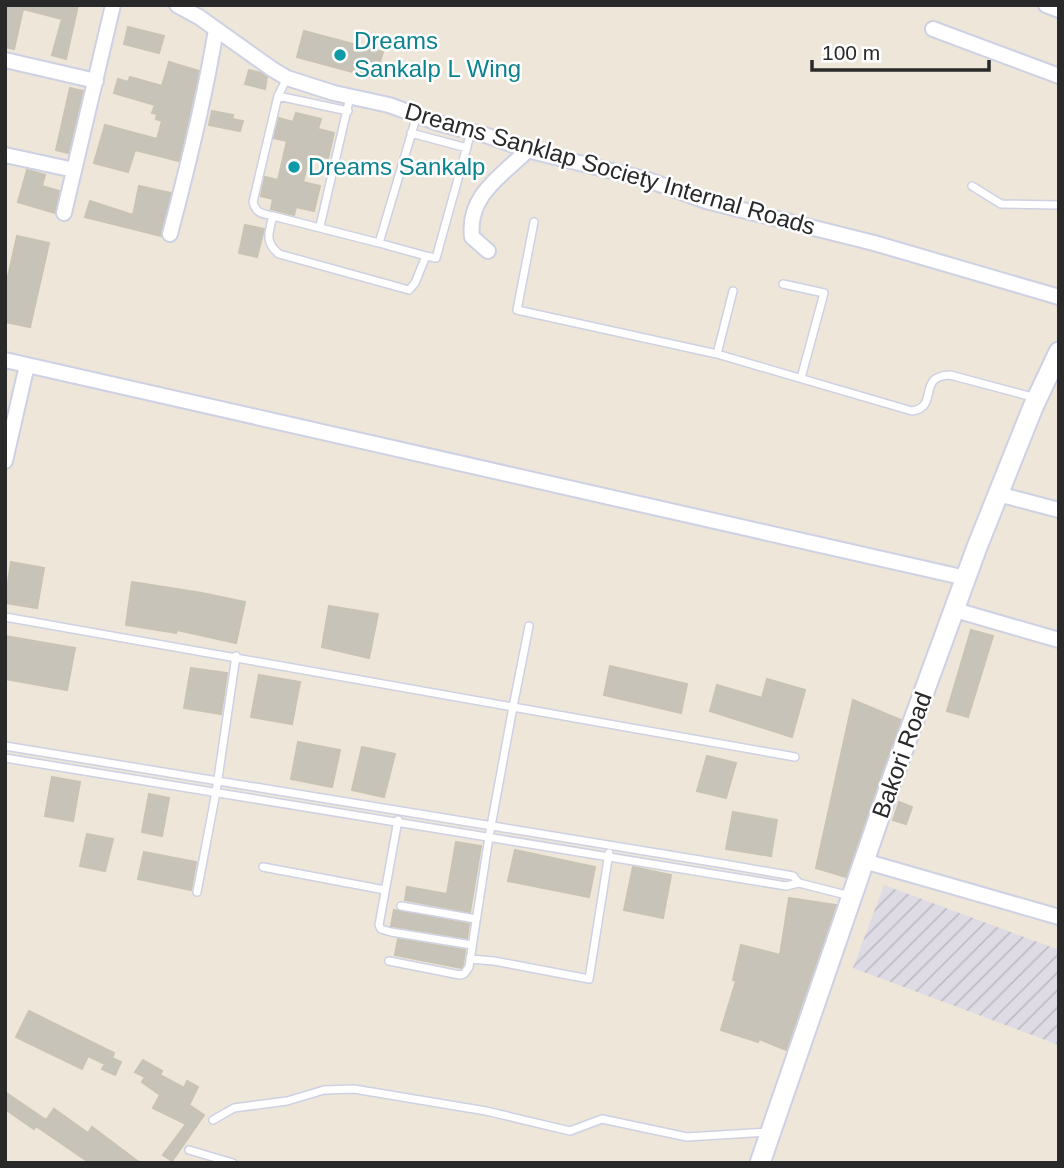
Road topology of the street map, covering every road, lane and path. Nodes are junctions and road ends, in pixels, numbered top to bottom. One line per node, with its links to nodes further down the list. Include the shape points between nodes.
1 (113, 5): 10 (street)
2 (177, 5): 5 (street, Dreams Sanklap Society Internal Roads)
3 (1046, 5): 4 (street)
4 (1059, 10)
5 (216, 29): 9 (street, Dreams Sanklap Society Internal Roads); 26 (street)
6 (933, 29): 8 (street)
7 (5, 60): 10 (street)
8 (1059, 76)
9 (287, 78): 11 (lane); 12 (street, Dreams Sanklap Society Internal Roads)
10 (96, 81): 19 (street)
11 (278, 96): 12 (lane); 23 (lane, via 253,202 260,213)
12 (349, 104): 13 (street, Dreams Sanklap Society Internal Roads, via 389,105); 25 (lane)
13 (416, 115): 14 (street, Dreams Sanklap Society Internal Roads); 15 (lane)
14 (471, 131): 16 (lane); 17 (street, Dreams Sanklap Society Internal Roads)
15 (411, 133): 16 (lane); 27 (lane)
16 (467, 148): 29 (lane, via 436,258)
17 (528, 150): 28 (street, via 477,200 470,221 472,237); 32 (street, Dreams Sanklap Society Internal Roads)
18 (5, 155): 19 (street)
19 (74, 170): 22 (street)
20 (972, 186): 21 (lane, via 1002,204)
21 (1059, 205)
22 (64, 213)
23 (273, 216): 25 (lane); 29 (lane, via 267,239 279,254 401,289 409,290 415,283)
24 (534, 222): 34 (lane, via 517,310)
25 (320, 226): 27 (lane)
26 (170, 234)
27 (379, 243): 29 (lane)
28 (488, 250)
29 (426, 256)
30 (783, 284): 37 (lane, via 824,293)
31 (733, 291): 34 (lane)
32 (1059, 297)
33 (1059, 352): 38 (street, Bakori Road)
34 (717, 354): 37 (lane)
35 (5, 360): 36 (street)
36 (27, 365): 39 (street); 43 (street)
37 (801, 378): 38 (lane, via 912,411 925,404 933,380 939,376)
38 (1037, 398): 41 (street, Bakori Road)
39 (8, 440): 40 (street)
40 (5, 461)
41 (998, 494): 42 (street); 43 (street, Bakori Road)
42 (1059, 510)
43 (966, 578): 44 (street, Bakori Road)
44 (956, 606): 47 (street); 48 (street); 62 (street, Bakori Road)
45 (5, 617): 49 (lane)
46 (529, 626): 50 (lane)
47 (1059, 631)
48 (1059, 640)
49 (236, 656): 50 (lane); 54 (lane)
50 (513, 707): 52 (lane); 58 (lane)
51 (5, 746): 54 (lane)
52 (795, 757)
53 (5, 758): 55 (lane)
54 (217, 780): 55 (lane); 56 (lane)
55 (216, 792): 57 (lane); 66 (lane)
56 (400, 812): 57 (lane); 58 (lane)
57 (397, 822): 59 (lane); 65 (lane)
58 (492, 826): 59 (lane); 60 (lane)
59 (489, 837): 61 (lane); 70 (lane)
60 (611, 845): 61 (lane); 64 (lane, via 789,876)
61 (609, 857): 64 (lane, via 790,887); 72 (lane, via 589,979)
62 (864, 861): 67 (street, Bakori Road); 69 (street)
63 (263, 867): 65 (lane)
64 (799, 883): 67 (lane)
65 (385, 890): 71 (lane, via 381,929)
66 (197, 891)
67 (851, 897): 75 (street, Bakori Road)
68 (401, 906): 70 (lane)
69 (1059, 917)
70 (476, 919): 71 (lane)
71 (472, 944): 72 (lane)
72 (470, 959): 73 (lane, via 460,975)
73 (389, 961)
74 (214, 1120): 75 (lane, via 234,1108 354,1088 570,1131 602,1119 687,1137)
75 (769, 1132): 78 (street, Bakori Road)
76 (189, 1150): 77 (lane)
77 (233, 1163)
78 (760, 1163)

